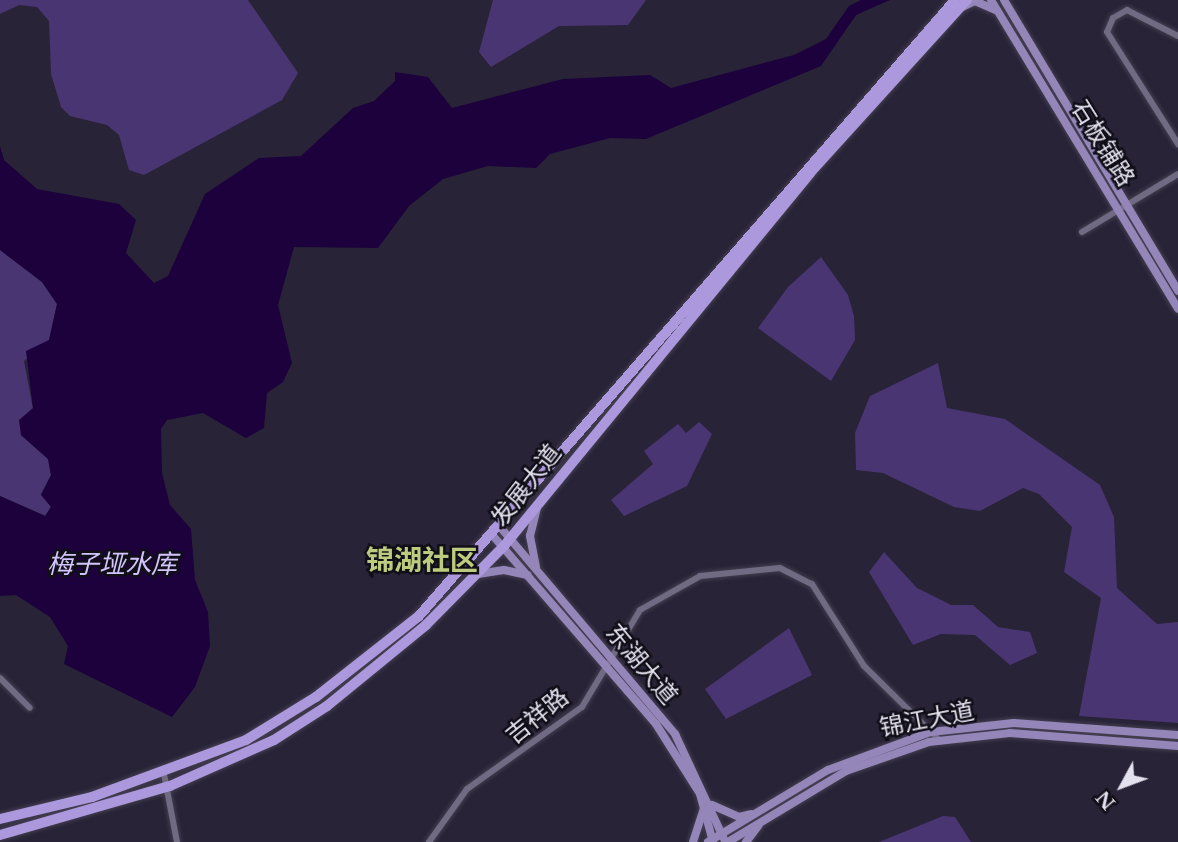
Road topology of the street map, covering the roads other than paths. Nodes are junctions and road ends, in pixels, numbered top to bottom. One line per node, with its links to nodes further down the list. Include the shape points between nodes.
1 (967, 0): 4 (highway, 发展大道)
2 (991, 0): 5 (main road, 石板铺路)
3 (1006, 2): 9 (main road, 石板铺路)
4 (956, 5): 5 (main road, via 975,1); 13 (highway, 发展大道, via 810,173); 14 (highway, 发展大道, via 804,168)
5 (1000, 13): 9 (main road, 石板铺路)
6 (1178, 36): 7 (street, via 1127,10 1113,18 1107,32)
7 (1178, 144)
8 (1178, 174): 9 (street)
9 (1124, 206): 10 (street); 11 (main road, 石板铺路); 12 (main road, 石板铺路)
10 (1082, 232)
11 (1178, 291)
12 (1178, 309)
13 (541, 498): 15 (highway, 发展大道); 16 (main road, via 530,536)
14 (497, 533): 15 (main road, 东湖大道); 27 (highway, 发展大道, via 419,616 316,697 246,740)
15 (507, 542): 16 (main road, 东湖大道); 17 (highway, 发展大道); 18 (main road, 东湖大道)
16 (537, 569): 19 (main road, 东湖大道)
17 (475, 576): 18 (main road, via 504,570); 28 (highway, 发展大道, via 327,706 274,740)
18 (529, 576): 20 (main road, 东湖大道)
19 (612, 658): 20 (street, 吉祥路); 23 (street, 吉祥路, via 640,610 672,589 700,576 780,568 812,584 864,666); 29 (main road, 东湖大道, via 675,734)
20 (608, 667): 29 (main road, 东湖大道, via 656,723); 36 (street, 吉祥路, via 560,728 467,789)
21 (0, 678): 22 (street)
22 (30, 708)
23 (931, 732): 24 (main road, 锦江大道, via 1014,723); 25 (street, 吉祥路); 30 (main road, 锦江大道, via 877,747)
24 (1178, 735)
25 (940, 741): 26 (main road, 锦江大道, via 1010,733); 30 (main road, 锦江大道, via 846,771)
26 (1178, 746)
27 (164, 774): 28 (street); 31 (highway, 发展大道)
28 (170, 786): 32 (highway, 发展大道); 35 (street)
29 (708, 806): 30 (main road, via 739,817); 33 (main road, 东湖大道); 34 (main road, 东湖大道); 37 (main road)
30 (760, 817): 33 (main road, 锦江大道); 38 (main road)
31 (0, 819)
32 (0, 835)
33 (725, 839): 34 (main road, 锦江大道)
34 (712, 841)
35 (177, 842)
36 (429, 842)
37 (693, 842)
38 (746, 842)

